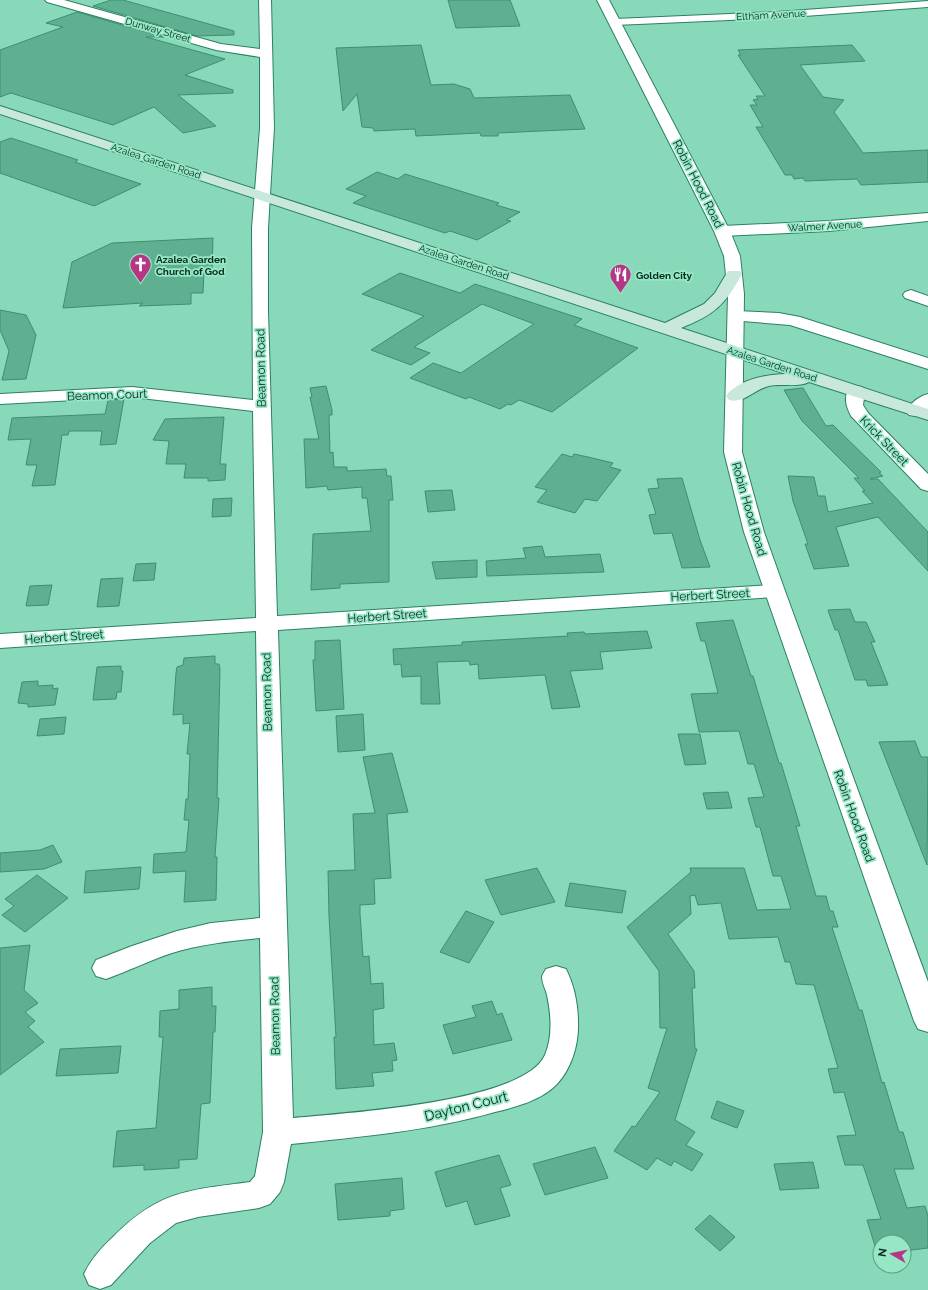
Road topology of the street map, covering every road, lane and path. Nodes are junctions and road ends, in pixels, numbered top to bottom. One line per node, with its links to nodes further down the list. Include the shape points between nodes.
1 (51, 0): 6 (street, Dunway Street, via 220,47)
2 (265, 0): 6 (street, Beamon Road)
3 (603, 0): 5 (street, Robin Hood Road)
4 (928, 4): 5 (street, Eltham Avenue)
5 (615, 22): 10 (street, Robin Hood Road)
6 (266, 54): 8 (street, Beamon Road, via 267,128)
7 (0, 110): 8 (main road, Azalea Garden Road)
8 (262, 195): 15 (main road, Azalea Garden Road); 22 (street, Beamon Road)
9 (928, 217): 10 (street, Walmer Avenue, via 829,226)
10 (722, 231): 11 (street, Robin Hood Road, via 732,256)
11 (734, 274): 14 (street, Robin Hood Road); 15 (main road, via 721,296 714,302 686,320)
12 (911, 295): 13 (street)
13 (928, 301)
14 (736, 316): 16 (street, Robin Hood Road); 17 (street, via 794,321)
15 (665, 329): 16 (main road, Azalea Garden Road)
16 (735, 352): 18 (main road, Azalea Garden Road); 20 (street, Robin Hood Road)
17 (928, 364)
18 (817, 378): 19 (main road, Azalea Garden Road); 20 (main road, via 758,382)
19 (856, 391): 23 (main road, Azalea Garden Road); 24 (street, Krick Street, via 854,405 860,416)
20 (735, 396): 25 (street, Robin Hood Road, via 733,452 754,532)
21 (0, 399): 22 (street, Beamon Court, via 132,392)
22 (261, 406): 26 (street, Beamon Road)
23 (924, 408)
24 (928, 485)
25 (774, 591): 26 (street, Herbert Street); 31 (street, Robin Hood Road)
26 (265, 624): 27 (street, Herbert Street); 28 (street, Beamon Road)
27 (0, 641)
28 (272, 927): 29 (street, via 201,935 162,946); 32 (street, Beamon Road)
29 (106, 968)
30 (556, 977): 32 (street, Dayton Court, via 563,997 565,1023 560,1051 556,1062 535,1085 520,1093 429,1116)
31 (928, 1022)
32 (278, 1132): 33 (street, Beamon Road, via 269,1182 259,1194 199,1203 167,1213 135,1235)
33 (100, 1274)

